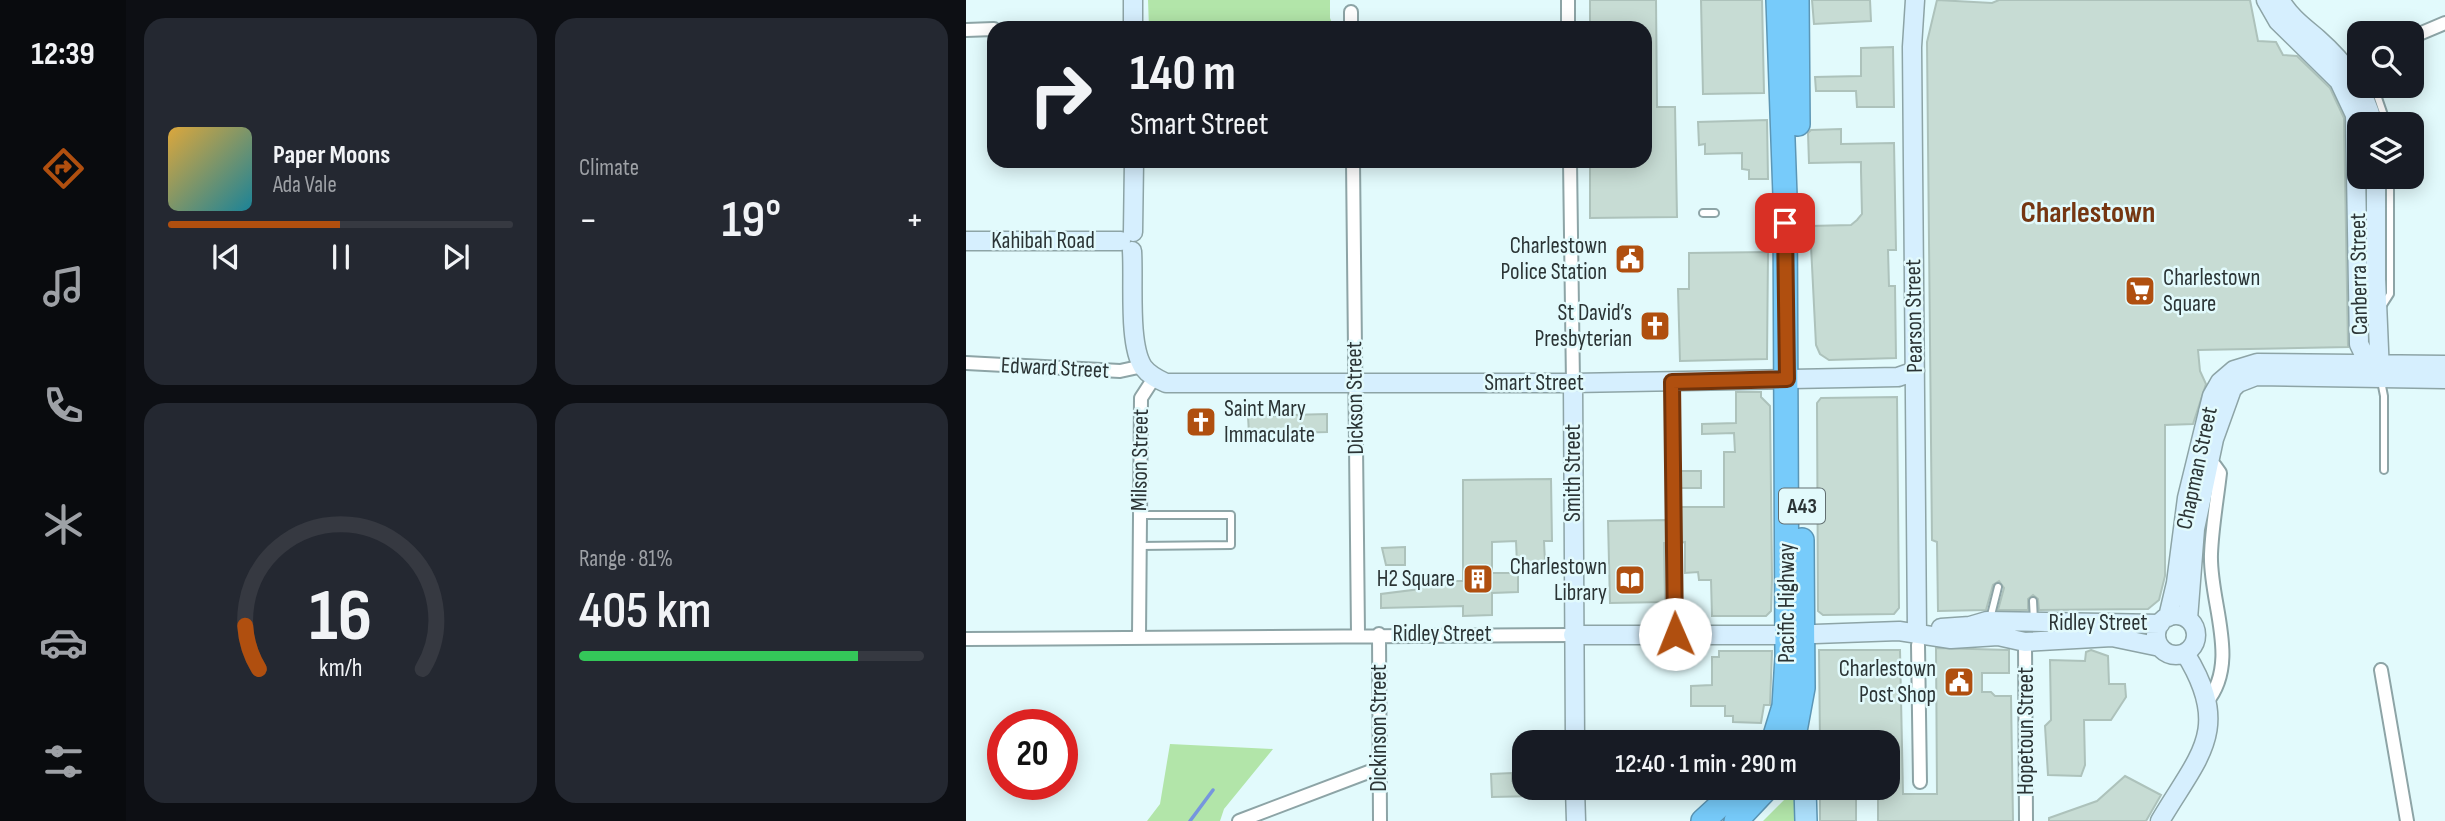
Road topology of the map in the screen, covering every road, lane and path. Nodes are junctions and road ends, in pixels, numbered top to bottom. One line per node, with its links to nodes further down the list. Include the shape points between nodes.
1 (1133, 0): 9 (street)
2 (1568, 0): 11 (street)
3 (1778, 0): 32 (highway, Pacific Highway / A43, via 1776,112)
4 (1797, 0): 32 (highway, Pacific Highway / A43)
5 (1915, 0): 31 (street, Pearson Street)
6 (2266, 0): 29 (street, Canberra Street, via 2278,21 2339,80 2355,115 2359,344)
7 (2280, 0): 16 (street)
8 (1351, 12): 10 (street)
9 (1133, 21)
10 (1352, 21)
11 (1568, 21)
12 (2445, 23): 15 (street)
13 (987, 29): 14 (street)
14 (966, 30)
15 (2424, 32)
16 (2347, 68)
17 (1133, 168): 25 (street)
18 (1353, 168): 36 (street, Dickson Street)
19 (1570, 168): 35 (street, Smith Street)
20 (2376, 189): 26 (street, Canberra Street)
21 (2390, 189): 26 (lane, Canberra Street, via 2390,294)
22 (1703, 213): 23 (lane)
23 (1715, 213)
24 (966, 240): 25 (street, Kahibah Road)
25 (1128, 241): 30 (street, via 1135,330)
26 (2376, 312): 29 (street, Canberra Street)
27 (966, 363): 30 (street, Edward Street)
28 (2445, 365): 29 (street, Chapman Street)
29 (2375, 368): 33 (street, Chapman Street); 37 (street, Chapman Street, via 2248,378 2238,383 2227,397); 38 (lane, via 2384,396); 44 (street, Chapman Street, via 2257,363 2234,370 2220,382 2209,405 2188,498 2176,583)
30 (1148, 372): 36 (street, Smart Street, via 1183,384); 39 (street, Milson Street, via 1141,398)
31 (1915, 372): 32 (street, Smart Street, via 1898,377); 54 (street, Pearson Street)
32 (1793, 379): 34 (street, Smart Street); 50 (highway, Pacific Highway / A43)
33 (2445, 379)
34 (1672, 382): 35 (street, Smart Street); 49 (lane)
35 (1573, 383): 36 (street, Smart Street); 51 (street, Smith Street)
36 (1354, 384): 47 (street, Dickson Street)
37 (2208, 463): 43 (street, Chapman Street, via 2195,529); 58 (street, Chapman Street, via 2220,473 2211,556 2223,664 2217,690)
38 (2384, 470)
39 (1139, 515): 40 (street, Milson Street); 40 (lane, via 1231,515 1231,545)
40 (1139, 547): 52 (street, Milson Street)
41 (1998, 587): 45 (lane)
42 (2033, 601): 46 (lane)
43 (2189, 619): 44 (street, via 2178,615); 56 (street, via 2196,634)
44 (2164, 620): 46 (street, Ridley Street); 55 (street, via 2156,633)
45 (1988, 626): 46 (street, Ridley Street); 54 (street, Ridley Street)
46 (2033, 632): 55 (street, Ridley Street, via 2112,637); 74 (street, Hopetoun Street)
47 (1358, 634): 48 (street, Ridley Street); 52 (street, Ridley Street)
48 (1379, 634): 51 (street, Ridley Street); 64 (street, Dickinson Street)
49 (1675, 634): 50 (street, Ridley Street); 51 (street, Ridley Street)
50 (1795, 634): 54 (street, Ridley Street); 59 (highway, Pacific Highway / A43); 61 (highway, Pacific Highway / A43)
51 (1573, 635): 60 (street, Smith Street)
52 (1139, 636): 53 (street, Ridley Street)
53 (966, 639)
54 (1918, 639): 65 (street)
55 (2160, 647): 56 (street, via 2171,654)
56 (2185, 653): 58 (street, Chapman Street, via 2197,672)
57 (2381, 670): 76 (street)
58 (2206, 703): 75 (street, Chapman Street, via 2205,748)
59 (1802, 708): 62 (highway, Pacific Highway / A43); 63 (main road)
60 (1575, 730)
61 (1776, 730)
62 (1796, 730)
63 (1804, 730)
64 (1379, 768): 70 (street); 71 (street, Dickinson Street)
65 (1920, 782)
66 (1575, 800): 72 (street)
67 (1748, 800): 69 (highway)
68 (1805, 800): 73 (main road)
69 (1726, 813)
70 (1239, 821)
71 (1380, 821)
72 (1576, 821)
73 (1806, 821)
74 (2026, 821)
75 (2160, 821)
76 (2407, 821)

